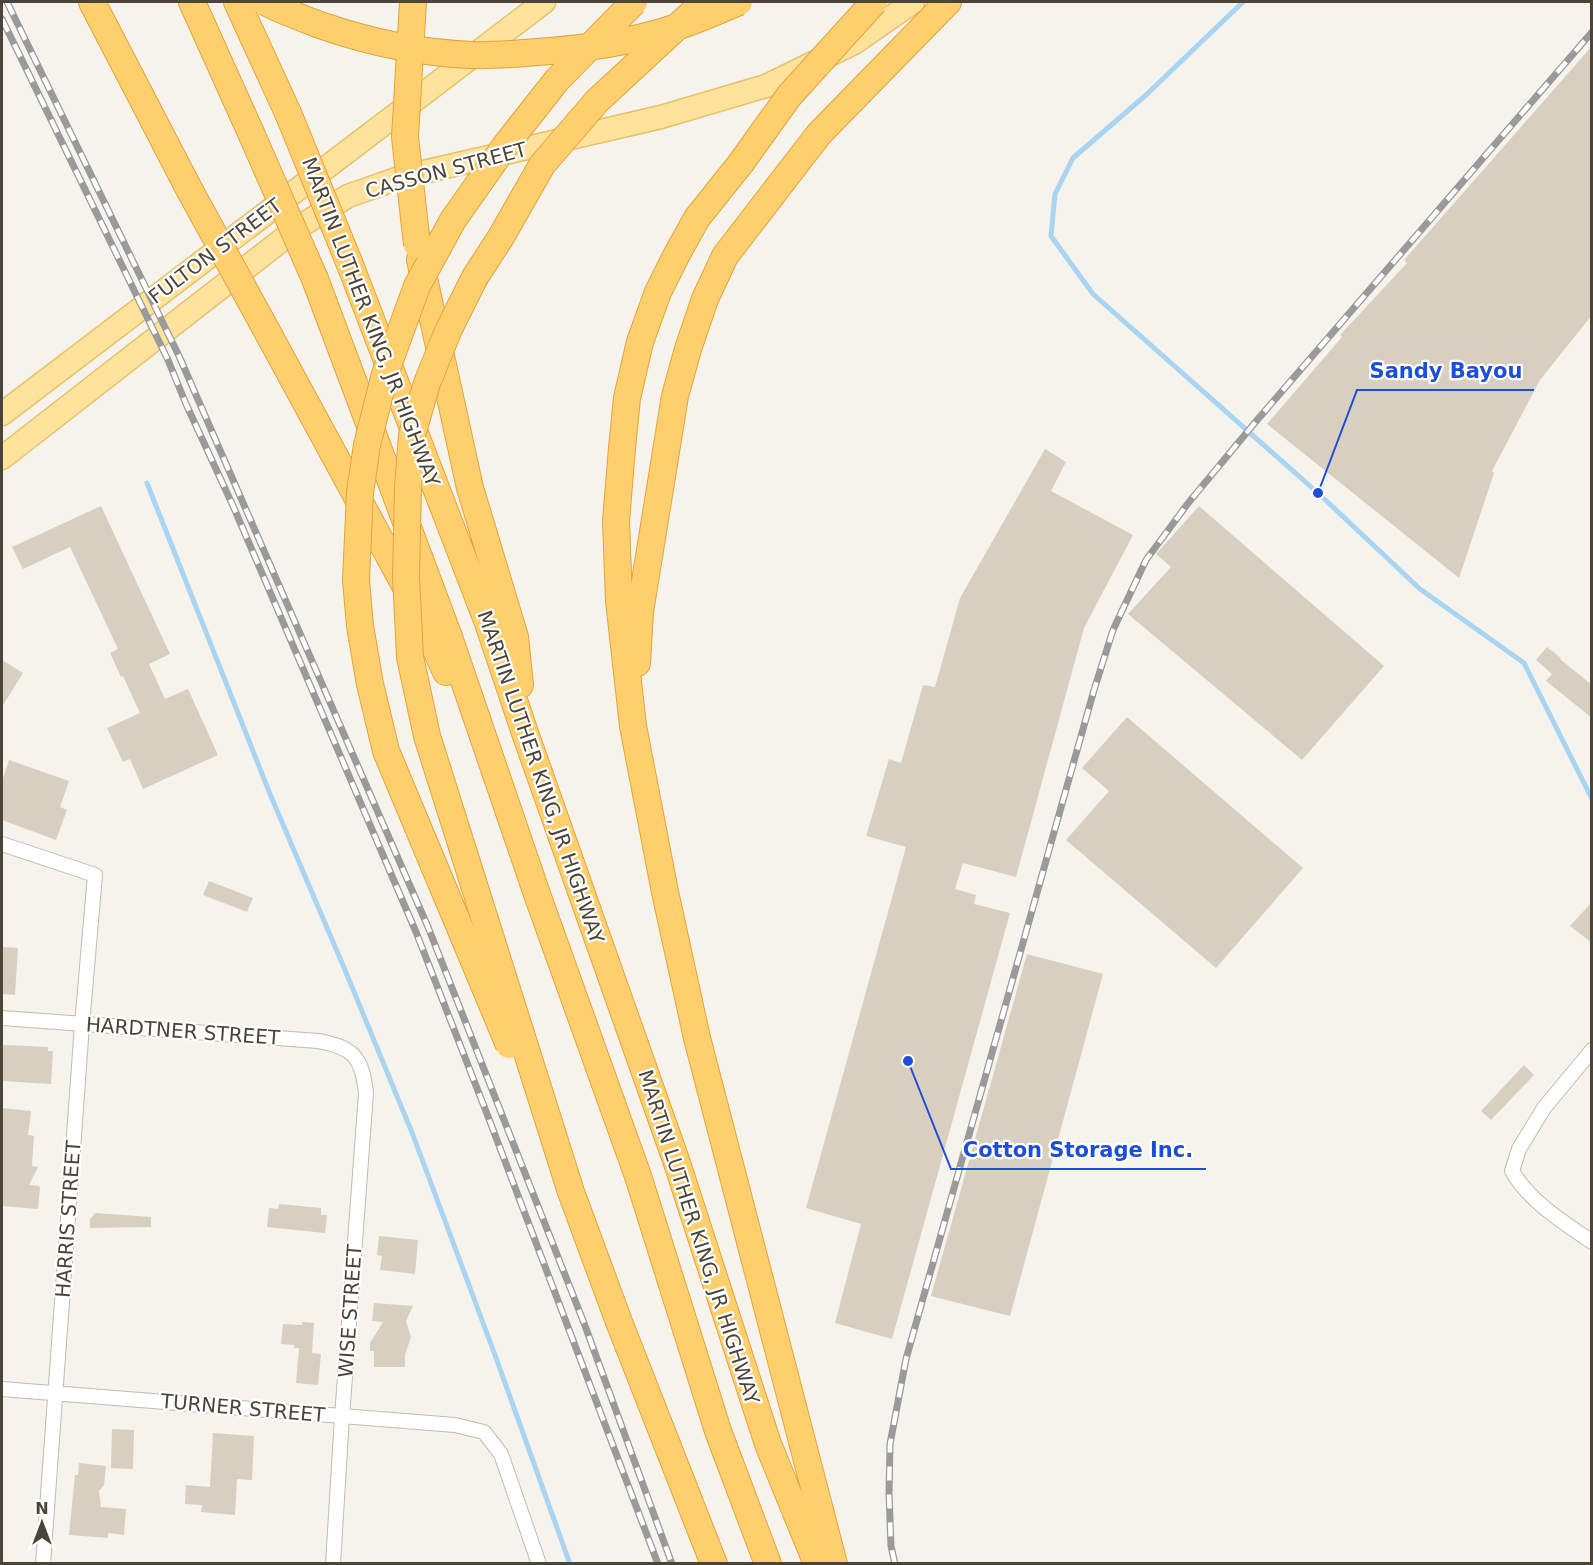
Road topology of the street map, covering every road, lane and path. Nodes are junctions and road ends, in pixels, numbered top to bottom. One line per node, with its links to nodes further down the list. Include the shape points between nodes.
1 (92, 2): 17 (highway, bridge, via 414,602)
2 (192, 2): 17 (highway, MARTIN LUTHER KING, JR HIGHWAY, bridge, via 315,279 449,637)
3 (237, 2): 16 (highway, MARTIN LUTHER KING, JR HIGHWAY, bridge, via 349,262 488,623)
4 (265, 2): 9 (highway, bridge, via 346,34 387,45 473,55 574,49 614,42 658,33)
5 (413, 2): 16 (highway, bridge, via 405,137 417,245 470,488 515,637)
6 (544, 2): 13 (main road, FULTON STREET)
7 (634, 2): 23 (highway, bridge, via 557,80 453,220 417,286 385,374 360,493 356,580 360,626 386,751)
8 (704, 2): 23 (highway, bridge, via 597,101 543,165 475,277 449,329 412,435 406,576 410,657 428,735)
9 (739, 2)
10 (874, 2): 15 (highway, bridge, via 789,96 698,218 657,292 640,342 627,398 616,521 619,601)
11 (913, 2): 14 (main road, CASSON STREET, via 854,43 766,86 661,117 402,177 348,196 296,229)
12 (948, 2): 15 (highway, via 819,134 725,256 705,299 675,396 666,446 640,612)
13 (2, 414)
14 (2, 458)
15 (633, 726): 34 (highway, via 698,1038)
16 (525, 734): 33 (highway, MARTIN LUTHER KING, JR HIGHWAY, via 677,1163 768,1444)
17 (503, 794): 32 (highway, MARTIN LUTHER KING, JR HIGHWAY, via 638,1176 718,1431)
18 (2, 844): 20 (street, HARRIS STREET, via 95,875)
19 (2, 1018): 20 (street, HARDTNER STREET)
20 (82, 1025): 22 (street, HARDTNER STREET, via 318,1041 335,1044); 26 (street, HARRIS STREET)
21 (1592, 1050): 24 (street, via 1544,1108 1519,1149 1512,1171 1520,1184 1553,1215)
22 (358, 1060): 27 (street, WISE STREET, via 366,1093)
23 (571, 1192): 31 (highway, bridge)
24 (1592, 1242)
25 (2, 1389): 26 (street, TURNER STREET)
26 (56, 1393): 27 (street, TURNER STREET); 28 (street, HARRIS STREET)
27 (342, 1416): 29 (street, WISE STREET); 30 (street, TURNER STREET, via 455,1425 484,1432 501,1454)
28 (43, 1563)
29 (333, 1563)
30 (539, 1563)
31 (714, 1563)
32 (768, 1563)
33 (817, 1563)
34 (834, 1563)

